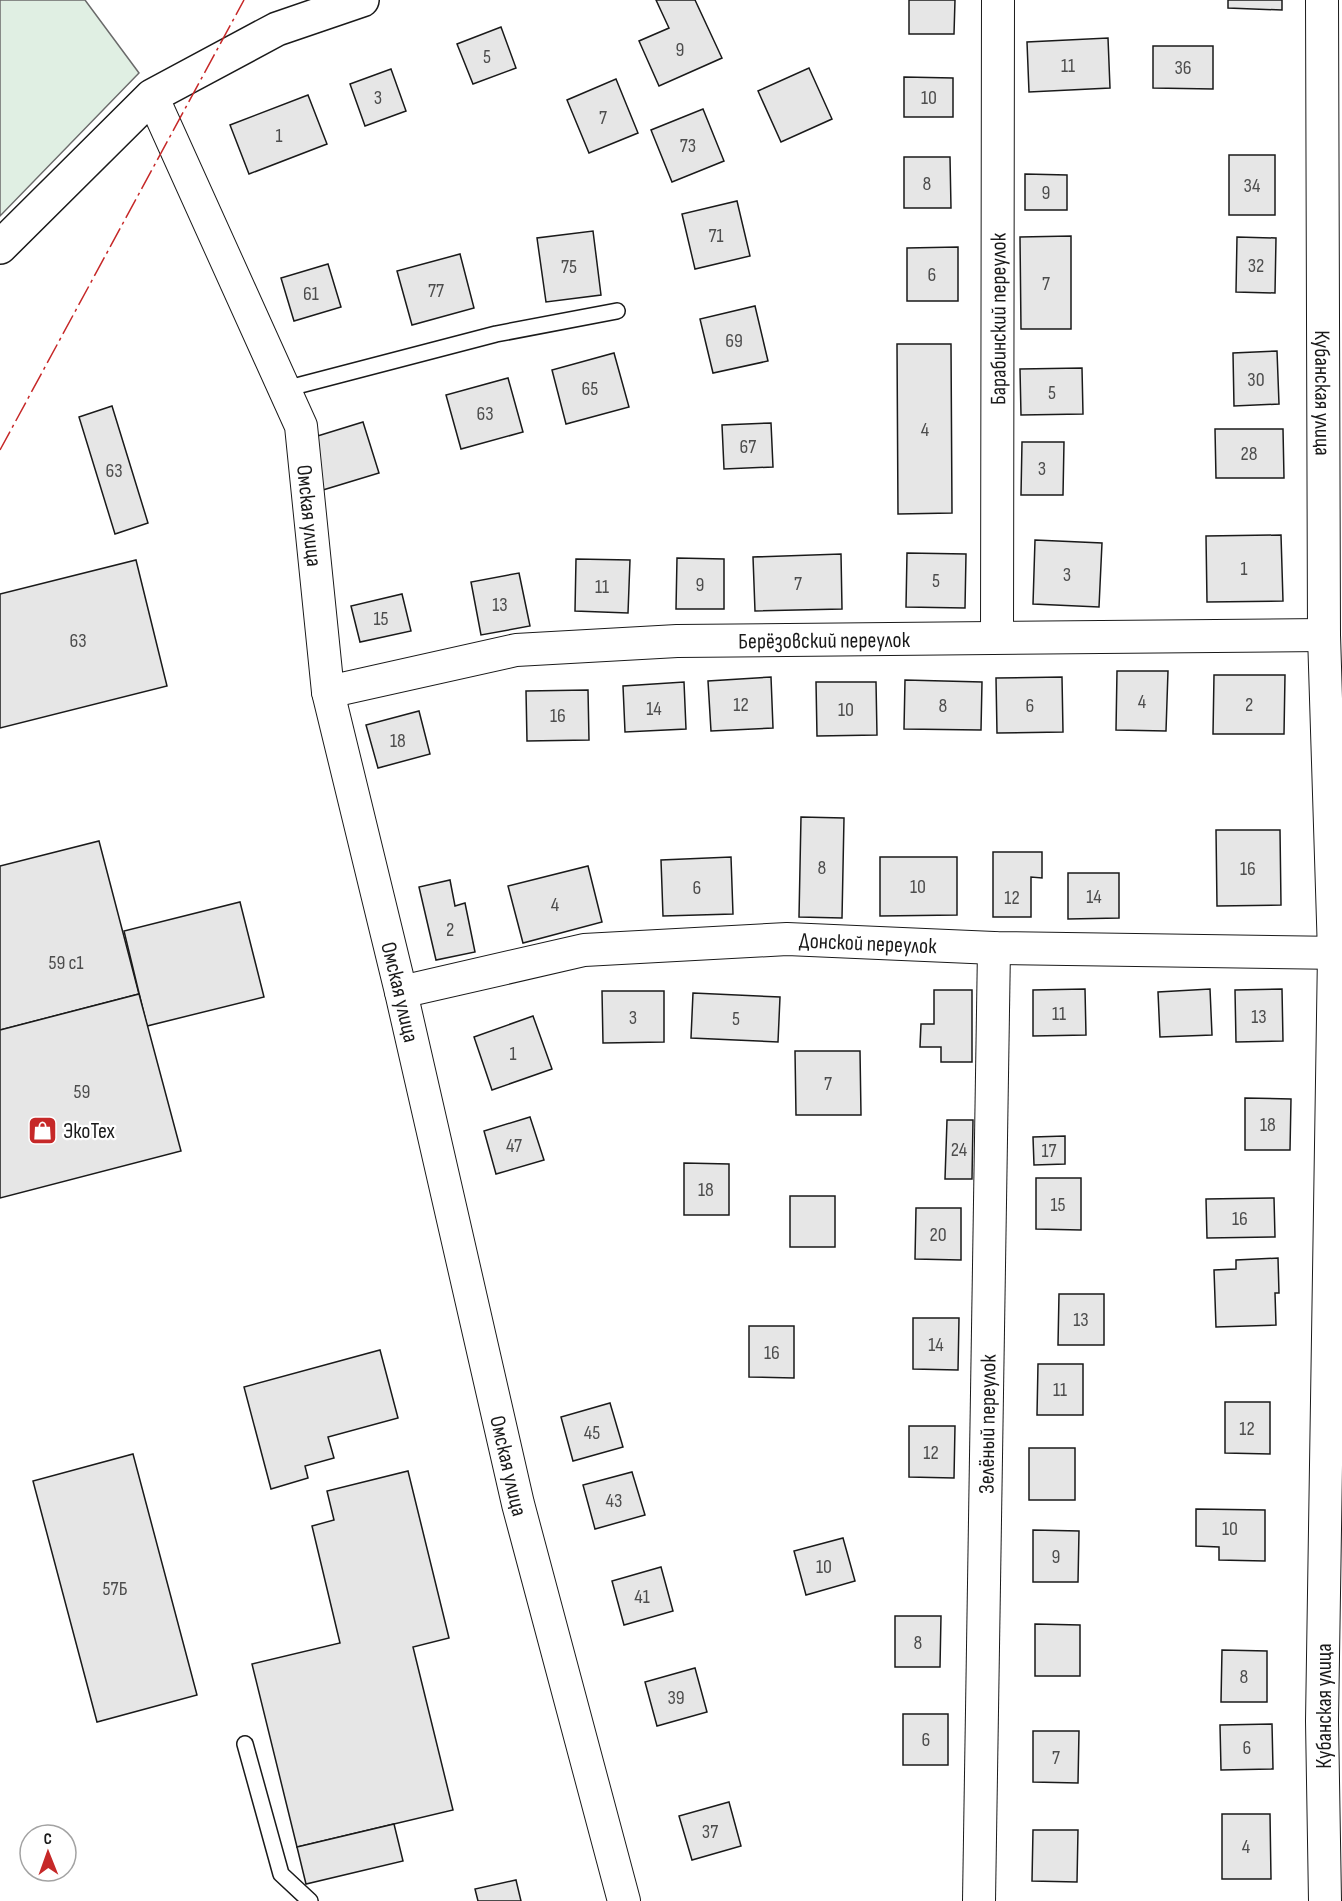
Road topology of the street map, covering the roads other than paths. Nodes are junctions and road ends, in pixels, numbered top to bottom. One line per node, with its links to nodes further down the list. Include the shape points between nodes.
1 (362, 0): 4 (street, via 277,29)
2 (998, 0): 9 (street, Барабинский переулок)
3 (1323, 0): 8 (street, Кубанская улица)
4 (152, 96): 5 (street); 7 (street, Омская улица)
5 (0, 247)
6 (617, 311): 7 (lane, via 496,334)
7 (285, 390): 10 (street, Омская улица, via 301,426)
8 (1324, 635): 9 (street, Берёзовский переулок); 12 (street, Кубанская улица)
9 (997, 637): 10 (street, Берёзовский переулок, via 677,641 516,650)
10 (328, 693): 13 (street, Омская улица)
11 (994, 948): 12 (street, Донской переулок); 13 (street, Донской переулок, via 787,939 584,950); 17 (street, Зелёный переулок)
12 (1338, 953): 18 (street, Кубанская улица, via 1322,1721)
13 (401, 992): 16 (street, Омская улица, via 518,1504)
14 (245, 1744): 15 (lane, via 281,1874)
15 (310, 1901)
16 (624, 1901)
17 (979, 1901)
18 (1325, 1901)

